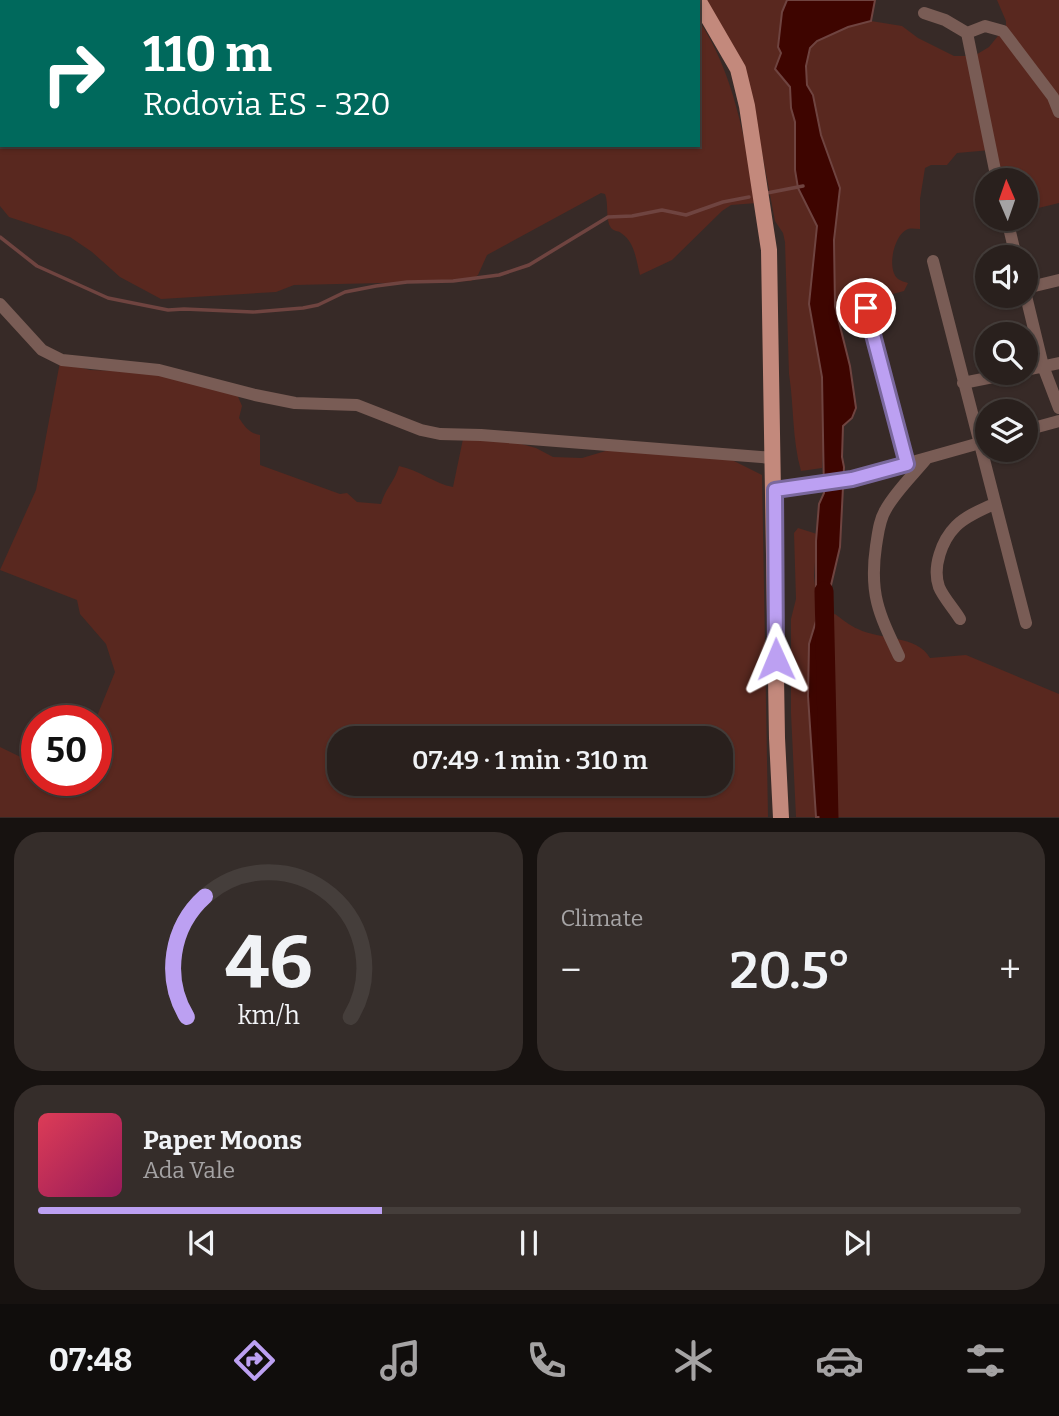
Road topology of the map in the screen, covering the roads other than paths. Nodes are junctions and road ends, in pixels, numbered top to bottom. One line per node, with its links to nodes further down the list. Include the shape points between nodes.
1 (700, 3): 22 (main road, via 738,69 747,106 769,250)
2 (924, 13): 3 (street)
3 (967, 33): 4 (street, via 985,26 1003,31 1053,97); 5 (street)
4 (1059, 112)
5 (995, 168)
6 (933, 261): 16 (street)
7 (1059, 280): 8 (street)
8 (1038, 285)
9 (0, 304): 22 (street, via 42,350 62,360 159,370 295,403 357,405 440,434)
10 (866, 308): 25 (street)
11 (1029, 308): 13 (street)
12 (1059, 363): 13 (street)
13 (1043, 366): 14 (street); 17 (street)
14 (1038, 367)
15 (975, 381): 16 (street)
16 (963, 383): 18 (street)
17 (1059, 408)
18 (975, 421)
19 (1059, 421): 20 (street)
20 (1038, 427)
21 (975, 445): 23 (street)
22 (773, 458): 26 (main road)
23 (927, 458): 25 (street); 30 (street, via 885,509 873,562 873,594)
24 (986, 462): 27 (street)
25 (907, 464): 26 (street, via 852,479)
26 (775, 490): 31 (main road)
27 (994, 504): 28 (street, via 955,526 940,553 939,587); 29 (street)
28 (960, 619)
29 (1026, 622)
30 (899, 656)
31 (781, 817)

